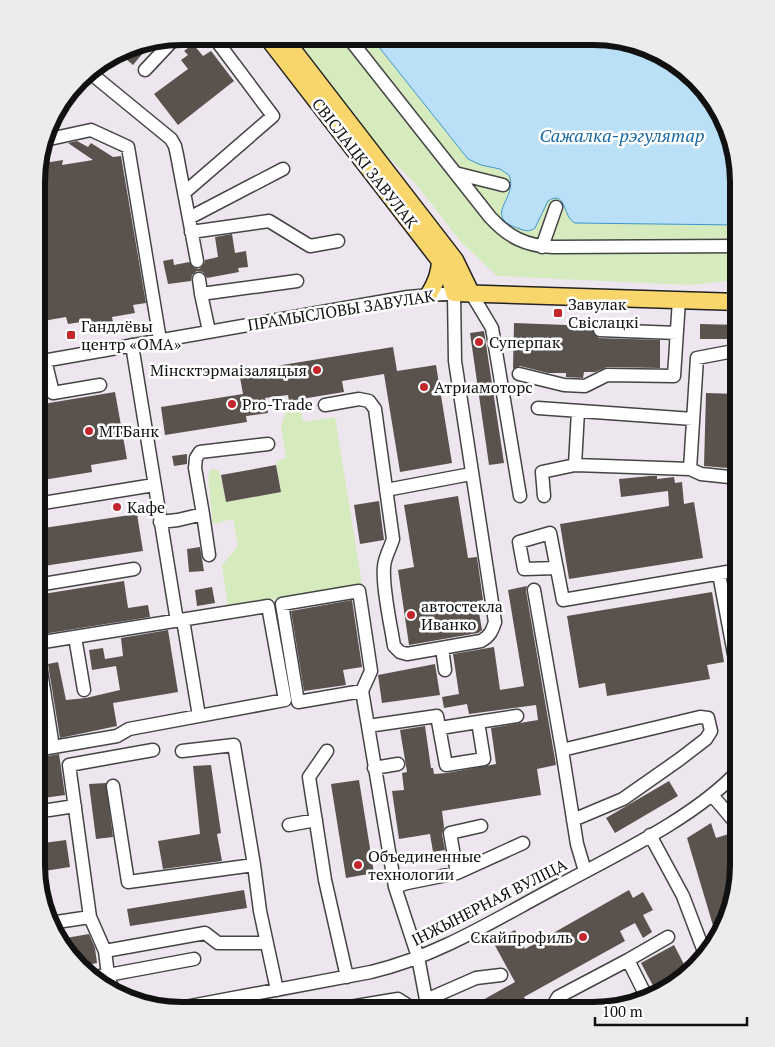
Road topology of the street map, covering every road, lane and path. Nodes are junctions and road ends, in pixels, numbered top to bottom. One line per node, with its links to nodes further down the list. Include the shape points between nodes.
1 (220, 45): 12 (street, via 273,116)
2 (274, 45): 19 (main road, СВІСЛАЦКІ ЗАВУЛАК)
3 (290, 45): 24 (main road, СВІСЛАЦКІ ЗАВУЛАК, via 455,260)
4 (354, 45): 10 (street)
5 (168, 46): 6 (street)
6 (145, 70)
7 (95, 77): 12 (street, via 171,139)
8 (53, 138): 32 (street, via 91,130 128,147)
9 (283, 169): 14 (street)
10 (455, 173): 11 (street); 17 (street, via 498,226 519,241)
11 (503, 185)
12 (184, 193): 14 (street)
13 (556, 207): 17 (street)
14 (189, 218): 15 (street)
15 (191, 232): 16 (street, via 269,221 310,246); 20 (street)
16 (338, 241)
17 (542, 246): 18 (street)
18 (730, 246)
19 (440, 260): 23 (main road, СВІСЛАЦКІ ЗАВУЛАК, via 447,270); 26 (main road, via 437,280)
20 (197, 261)
21 (199, 279): 25 (street)
22 (297, 281): 25 (street)
23 (454, 293): 24 (main road, ПРАМЫСЛОВЫ ЗАВУЛАК); 26 (street, ПРАМЫСЛОВЫ ЗАВУЛАК); 46 (street, via 455,361)
24 (471, 293): 27 (main road, ПРАМЫСЛОВЫ ЗАВУЛАК); 50 (street, via 492,328)
25 (201, 294): 30 (street)
26 (429, 294): 30 (street, ПРАМЫСЛОВЫ ЗАВУЛАК)
27 (679, 300): 28 (main road, ПРАМЫСЛОВЫ ЗАВУЛАК); 31 (street)
28 (730, 302)
29 (600, 330): 31 (street)
30 (209, 331): 32 (street, ПРАМЫСЛОВЫ ЗАВУЛАК)
31 (677, 333): 37 (street, via 674,376 607,375 585,386 564,385)
32 (160, 340): 33 (street, ПРАМЫСЛОВЫ ЗАВУЛАК)
33 (132, 345): 35 (street, ПРАМЫСЛОВЫ ЗАВУЛАК); 48 (street)
34 (730, 352): 42 (street, via 696,358)
35 (45, 360)
36 (45, 372): 38 (street, via 53,393)
37 (519, 374)
38 (100, 385)
39 (324, 405): 49 (street, via 359,399 369,401 375,408)
40 (538, 408): 41 (street)
41 (578, 411): 42 (street); 44 (street)
42 (693, 419): 45 (street)
43 (268, 444): 53 (street, via 200,452 195,468)
44 (575, 465): 45 (street); 51 (street, via 542,472)
45 (690, 469): 47 (street, via 701,474)
46 (471, 474): 49 (street); 66 (street, via 495,622 492,633 482,642)
47 (730, 477)
48 (154, 485): 52 (street); 54 (street)
49 (386, 490): 66 (street, via 393,539 385,560 384,575 394,646 407,654)
50 (520, 496)
51 (544, 496)
52 (45, 503)
53 (203, 514): 54 (street); 55 (street)
54 (160, 522): 62 (street)
55 (209, 555)
56 (557, 568): 59 (street, via 563,600)
57 (134, 569): 60 (street)
58 (730, 572): 59 (street)
59 (719, 574): 63 (street)
60 (45, 584)
61 (534, 590): 79 (street)
62 (180, 620): 64 (street); 71 (street); 71 (street, via 268,606 285,700)
63 (730, 633)
64 (75, 637): 65 (street); 68 (street)
65 (45, 643)
66 (442, 648): 67 (street)
67 (445, 670)
68 (84, 690)
69 (362, 691): 69 (street, via 371,671 359,591 282,604 298,702); 74 (street)
70 (45, 696): 76 (street)
71 (199, 716): 76 (street, via 129,729 117,736)
72 (517, 716): 73 (street)
73 (478, 722): 75 (street); 75 (street, via 484,759 475,761 446,765)
74 (368, 726): 75 (street, via 437,716); 83 (street)
75 (440, 728)
76 (53, 747): 77 (street)
77 (45, 748)
78 (153, 750): 87 (street, via 69,765)
79 (562, 750): 91 (street); 91 (street, via 700,717 708,718 711,731 706,739 680,759 622,798)
80 (182, 751): 96 (street, via 234,745)
81 (327, 751): 90 (street, via 309,777)
82 (398, 764): 83 (street)
83 (374, 768): 99 (street)
84 (730, 778): 86 (street, ІНЖЫНЕРНАЯ ВУЛІЦА)
85 (112, 786): 96 (street, via 128,882)
86 (712, 795): 89 (street); 94 (street, ІНЖЫНЕРНАЯ ВУЛІЦА)
87 (75, 806): 88 (street); 100 (street)
88 (49, 810)
89 (730, 816)
90 (316, 820): 92 (street); 112 (street, via 325,880)
91 (574, 820): 97 (street)
92 (289, 825)
93 (480, 826): 98 (street, via 450,833)
94 (650, 835): 97 (street, ІНЖЫНЕРНАЯ ВУЛІЦА); 104 (street, via 682,896)
95 (523, 843): 98 (street)
96 (254, 865): 103 (street)
97 (585, 871): 106 (street, ІНЖЫНЕРНАЯ ВУЛІЦА)
98 (457, 873): 99 (street)
99 (395, 887): 106 (street)
100 (90, 917): 101 (street); 105 (street)
101 (57, 922)
102 (668, 937): 108 (street)
103 (267, 943): 105 (street, via 218,943 205,933); 114 (street)
104 (703, 946)
105 (105, 952): 109 (street)
106 (418, 957): 112 (street, ІНЖЫНЕРНАЯ ВУЛІЦА, via 390,968); 119 (street)
107 (194, 959): 109 (street)
108 (628, 960): 115 (street); 121 (street, via 558,997)
109 (108, 975): 111 (street); 113 (street)
110 (501, 975): 120 (street, via 476,978)
111 (102, 976)
112 (347, 977): 114 (street, ІНЖЫНЕРНАЯ ВУЛІЦА)
113 (110, 981)
114 (277, 990): 116 (street, ІНЖЫНЕРНАЯ ВУЛІЦА)
115 (644, 992)
116 (245, 1002)
117 (380, 1002): 118 (street, via 398,999)
118 (403, 1002)
119 (426, 1002)
120 (432, 1002)
121 (555, 1002)

